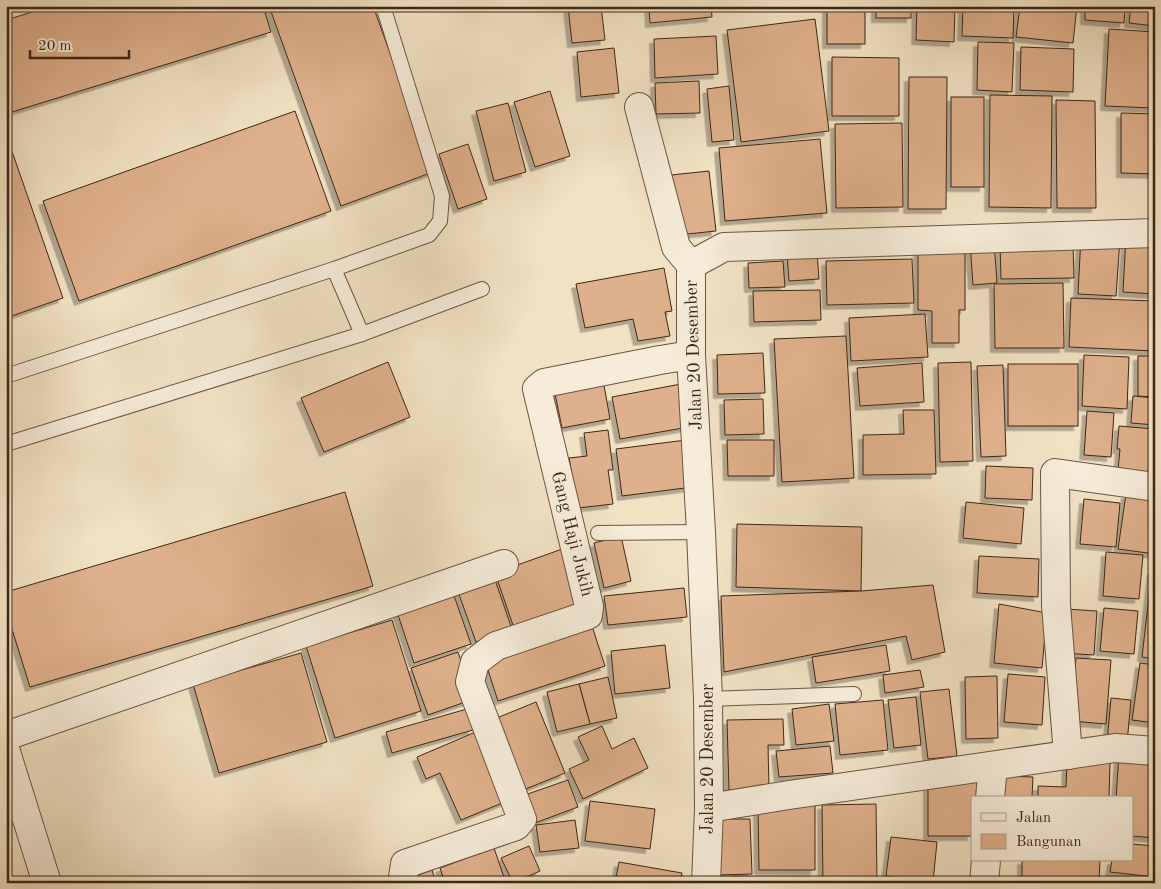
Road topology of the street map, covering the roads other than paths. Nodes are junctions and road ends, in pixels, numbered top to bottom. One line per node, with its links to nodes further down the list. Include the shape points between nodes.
1 (383, 6): 5 (lane, via 442,196 440,221 429,236)
2 (639, 107): 4 (street, via 676,247)
3 (1155, 233): 4 (street, Jalan 20 Desember, via 724,247)
4 (691, 264): 8 (street, Jalan 20 Desember)
5 (334, 269): 7 (lane); 9 (lane)
6 (482, 289): 7 (lane)
7 (362, 334): 10 (lane)
8 (692, 355): 12 (street, Jalan 20 Desember); 26 (street, Gang Haji Jukih, via 544,383 537,389 589,606 588,615 496,646 475,662 470,682 522,819 516,826 405,864)
9 (6, 376)
10 (6, 444)
11 (1155, 487): 20 (street, via 1056,473 1056,605)
12 (701, 532): 13 (lane); 16 (street, Jalan 20 Desember)
13 (598, 533)
14 (504, 564): 17 (street)
15 (854, 694): 16 (lane)
16 (708, 699): 23 (street, Jalan 20 Desember)
17 (6, 736)
18 (1155, 750): 20 (street, via 1115,748)
19 (6, 752): 25 (street)
20 (1068, 755): 21 (street)
21 (993, 766): 22 (street); 23 (street)
22 (990, 796)
23 (709, 808): 27 (street, Jalan 20 Desember)
24 (986, 862): 28 (street)
25 (48, 883)
26 (404, 883)
27 (706, 883)
28 (984, 883)

